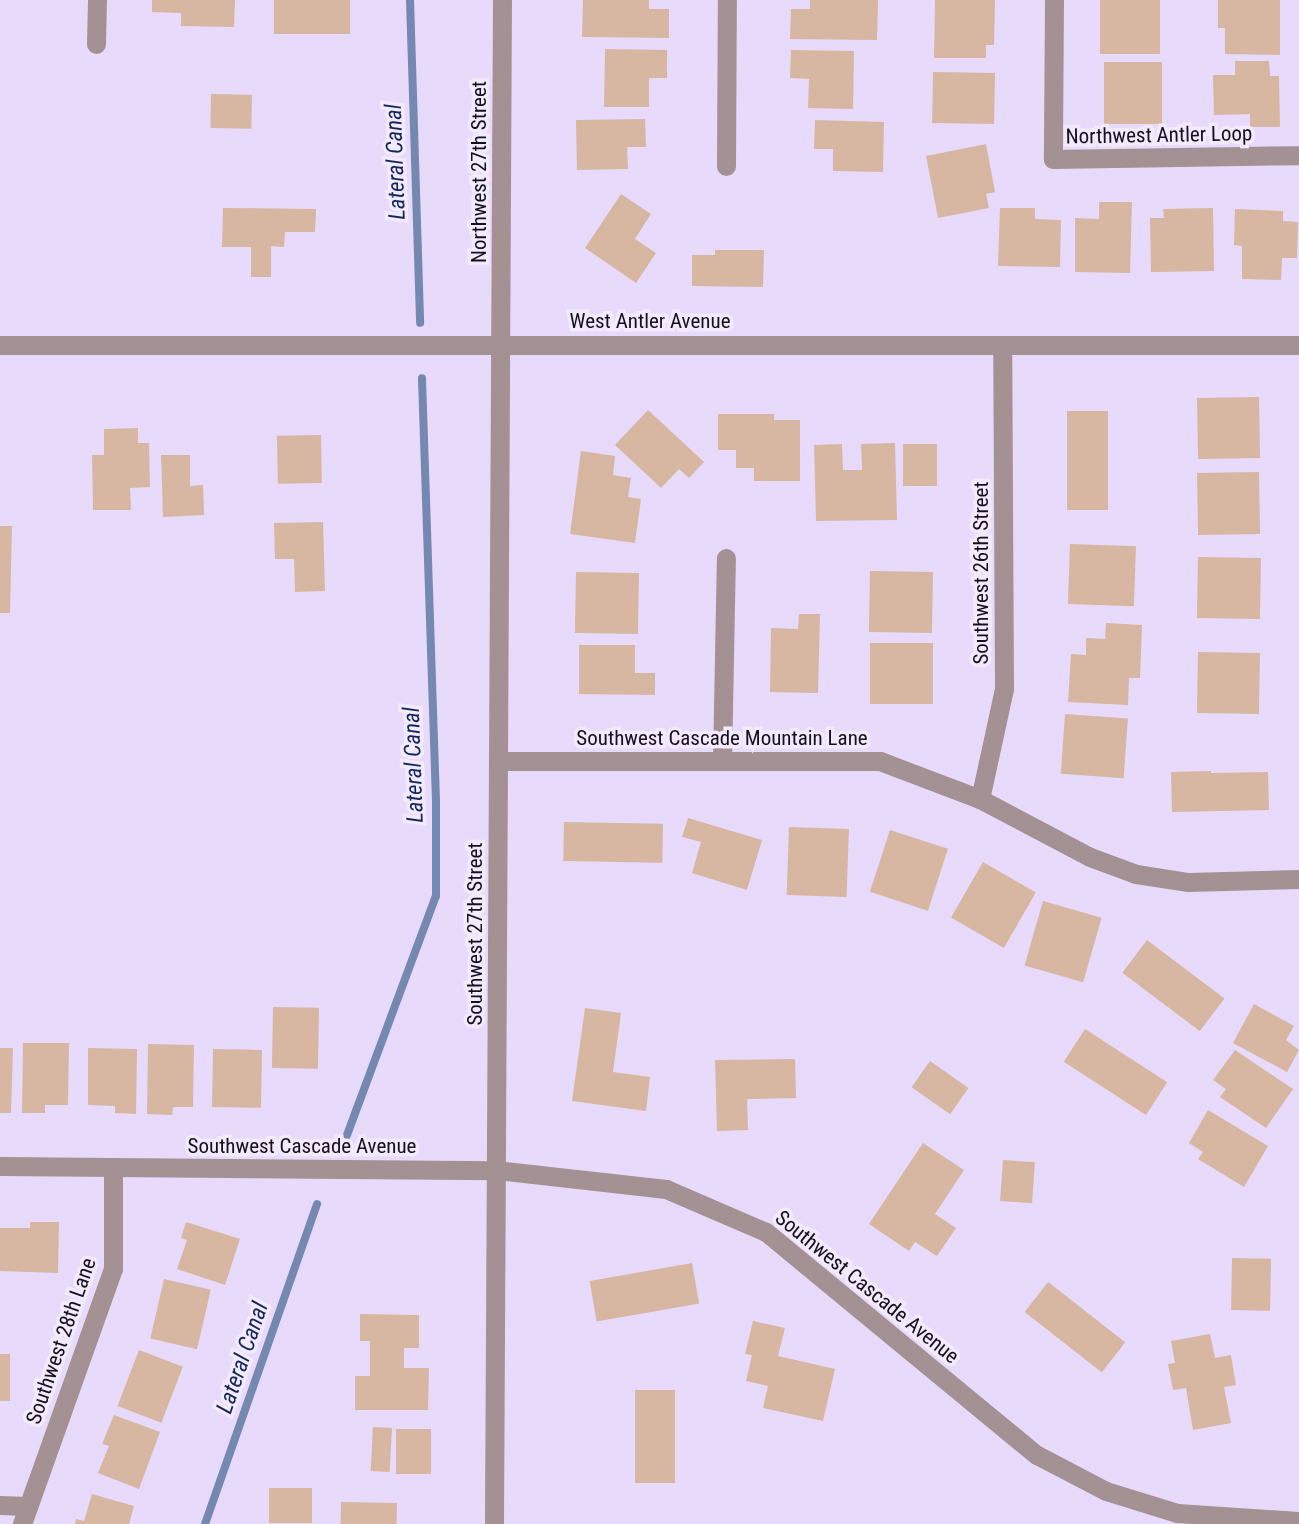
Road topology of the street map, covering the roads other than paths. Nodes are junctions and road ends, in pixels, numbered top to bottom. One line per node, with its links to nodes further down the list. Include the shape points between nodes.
1 (97, 0): 5 (street)
2 (502, 0): 8 (street, Northwest 27th Street)
3 (727, 0): 7 (street)
4 (1054, 0): 6 (street, Northwest Antler Loop, via 1053,159)
5 (96, 44)
6 (1299, 155)
7 (726, 166)
8 (500, 344): 9 (street, West Antler Avenue); 10 (street, West Antler Avenue); 13 (street, Southwest 27th Street)
9 (0, 345)
10 (1002, 345): 11 (street, West Antler Avenue); 15 (street, Southwest 26th Street, via 1004,689)
11 (1299, 345)
12 (726, 558): 14 (street)
13 (498, 761): 14 (street, Southwest Cascade Mountain Lane); 19 (street, Southwest 27th Street)
14 (722, 761): 15 (street, Southwest Cascade Mountain Lane, via 880,761)
15 (980, 799): 16 (street, Southwest Cascade Mountain Lane, via 1090,857 1136,874 1188,882)
16 (1299, 879)
17 (0, 1167): 18 (street, Southwest Cascade Avenue)
18 (114, 1168): 19 (street, Southwest Cascade Avenue); 21 (street, Southwest 28th Lane, via 114,1269)
19 (496, 1170): 22 (street, Southwest Cascade Avenue, via 666,1189 766,1232 1037,1455 1106,1491 1177,1513); 23 (street, Southwest 27th Street)
20 (0, 1506): 21 (street)
21 (25, 1515)
22 (1299, 1521)
23 (494, 1524)

